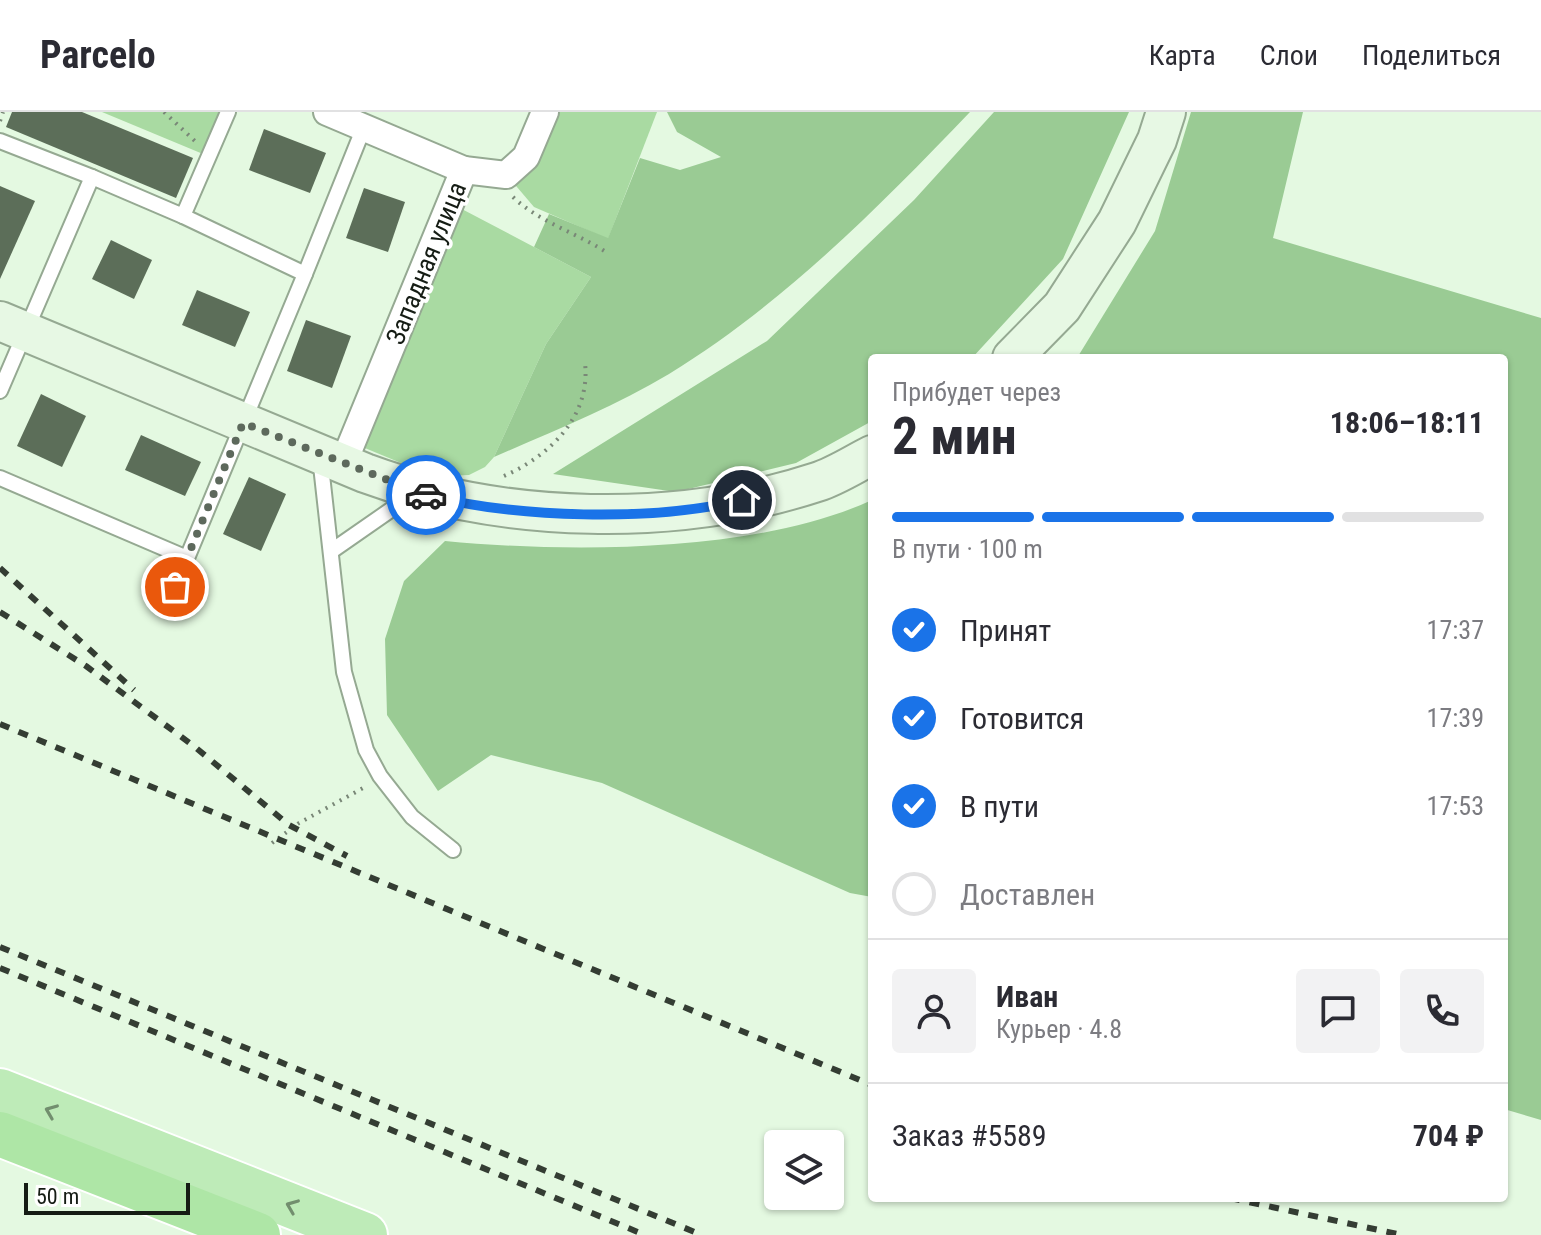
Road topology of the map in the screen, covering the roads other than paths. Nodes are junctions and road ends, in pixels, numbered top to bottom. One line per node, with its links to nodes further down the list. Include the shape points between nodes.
1 (228, 112): 9 (lane)
2 (327, 112): 5 (street)
3 (545, 112): 7 (street, Западная улица, via 526,157 506,175)
4 (1166, 112): 12 (main road, via 1117,222 1062,307)
5 (364, 127): 7 (street); 10 (lane)
6 (0, 141): 8 (lane)
7 (464, 170): 16 (street, Западная улица)
8 (92, 177): 9 (lane); 11 (lane)
9 (183, 216): 10 (lane)
10 (305, 274): 14 (lane)
11 (13, 327): 13 (lane); 14 (main road)
12 (1016, 354)
13 (0, 391)
14 (243, 423): 16 (main road); 20 (lane)
15 (868, 457): 18 (main road, via 819,482 716,506 537,512)
16 (332, 459): 18 (main road); 19 (lane)
17 (0, 478): 20 (lane)
18 (416, 492): 19 (lane)
19 (333, 550): 22 (lane, via 348,693 366,750 412,817)
20 (187, 558): 21 (lane)
21 (175, 587)
22 (453, 850)
23 (0, 1091): 26 (highway, one-way to 23)
24 (0, 1134): 25 (highway)
25 (258, 1235)
26 (365, 1235)

